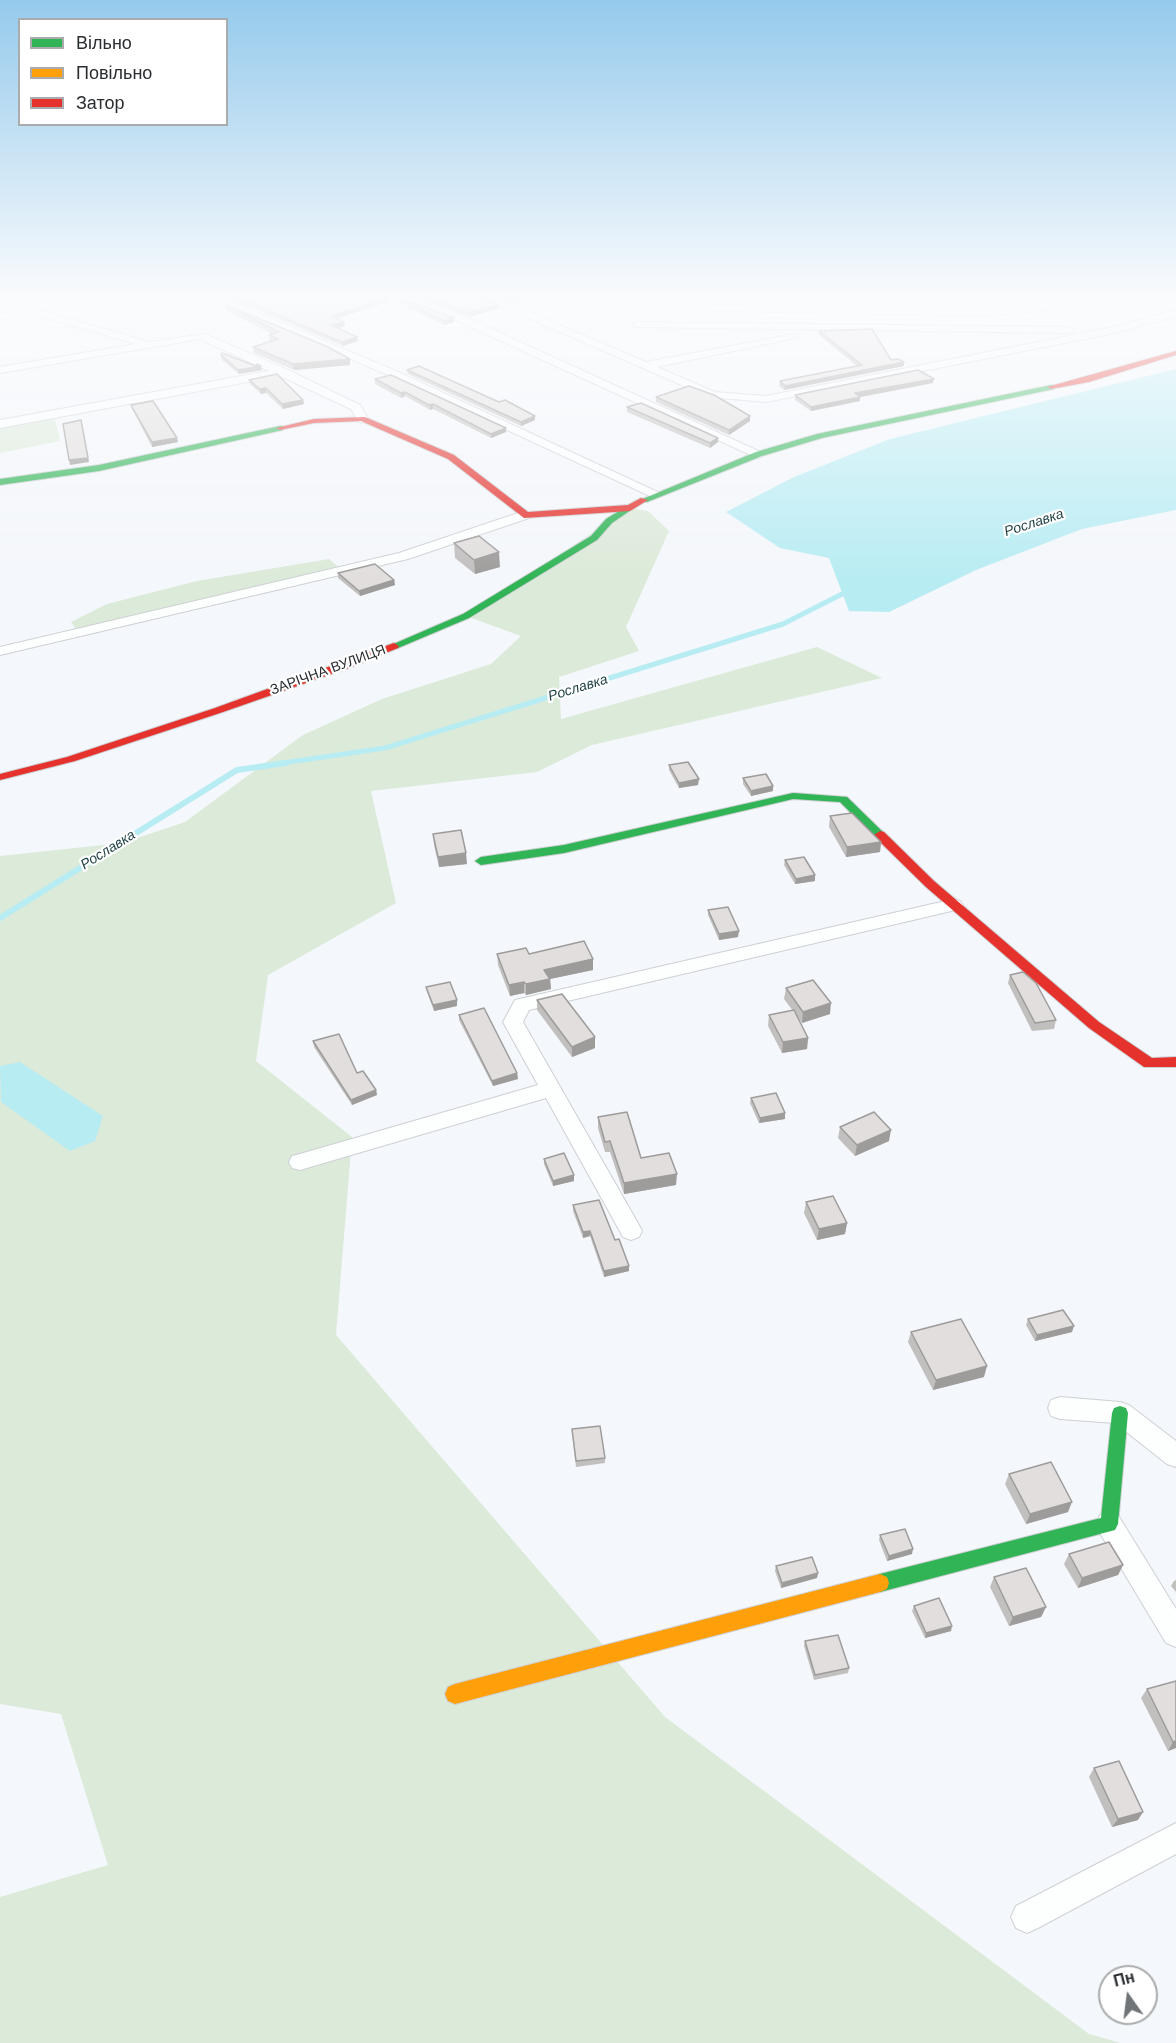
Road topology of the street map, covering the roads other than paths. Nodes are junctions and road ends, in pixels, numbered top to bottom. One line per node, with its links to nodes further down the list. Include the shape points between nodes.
1 (189, 389): 9 (street)
2 (320, 389): 8 (street, via 356,407)
3 (428, 389): 12 (street)
4 (616, 389): 10 (street)
5 (700, 389): 6 (street, via 713,395 766,399)
6 (815, 389)
7 (1042, 389): 10 (street, ЗАРІЧНА ВУЛИЦЯ, via 820,436)
8 (362, 418): 11 (street, via 314,421 99,468); 14 (street, via 450,457)
9 (0, 424)
10 (759, 454): 12 (street, ЗАРІЧНА ВУЛИЦЯ)
11 (0, 482)
12 (656, 494): 13 (street, ЗАРІЧНА ВУЛИЦЯ)
13 (630, 508): 14 (street); 16 (street, ЗАРІЧНА ВУЛИЦЯ, via 609,521 594,538 466,616 345,666 250,699 71,759)
14 (524, 515): 15 (street, via 403,556)
15 (0, 651)
16 (0, 777)
17 (481, 861): 18 (street, via 564,849 793,796 843,799)
18 (954, 905): 19 (street, via 1094,1025 1149,1063); 20 (street, via 522,1005 513,1022)
19 (1176, 1062)
20 (551, 1089): 21 (street); 22 (street)
21 (300, 1162)
22 (631, 1231)
23 (1060, 1408): 24 (street)
24 (1120, 1413): 25 (street); 26 (street)
25 (1176, 1456)
26 (1109, 1524): 27 (street); 28 (street)
27 (1176, 1634)
28 (455, 1694)
29 (1176, 1838): 30 (street)
30 (1027, 1917)

